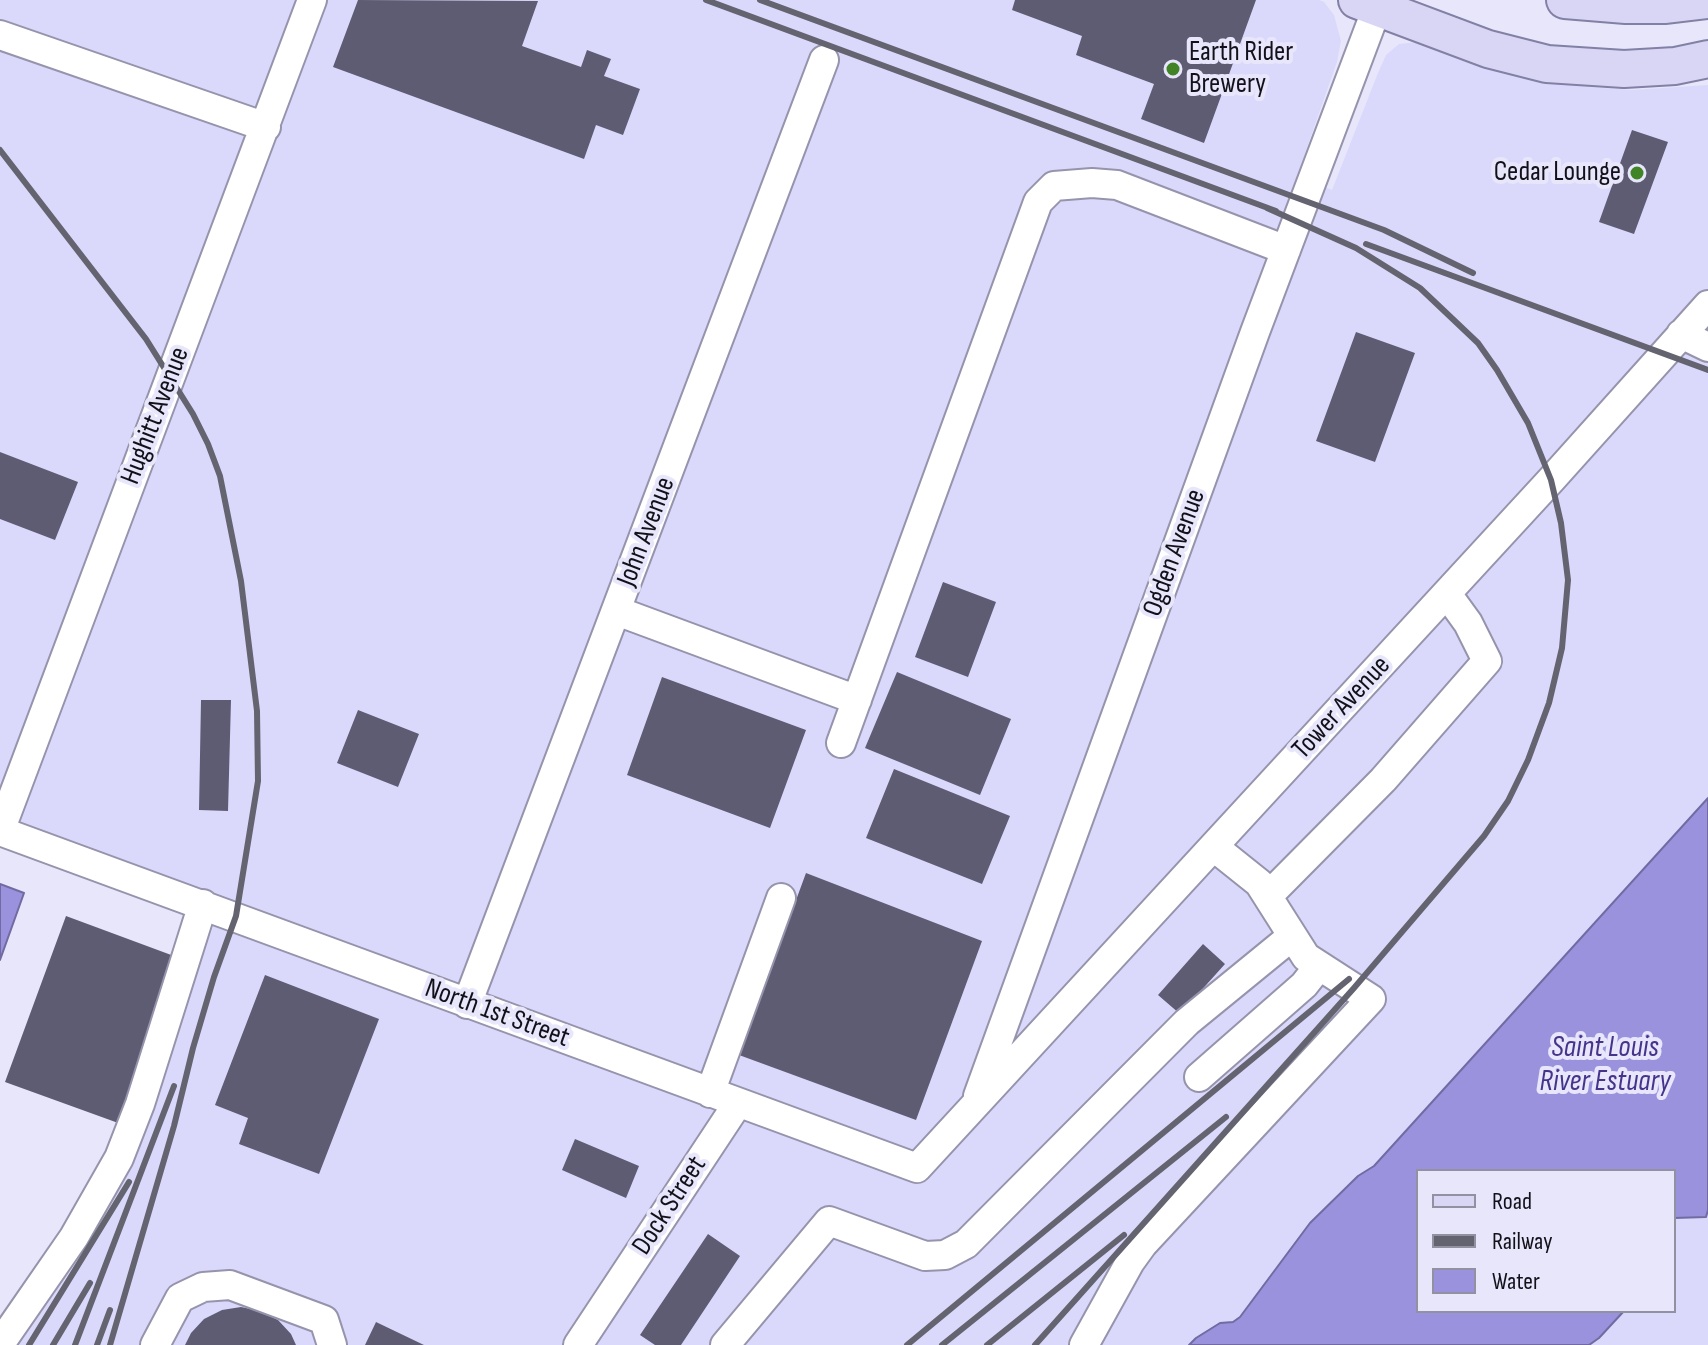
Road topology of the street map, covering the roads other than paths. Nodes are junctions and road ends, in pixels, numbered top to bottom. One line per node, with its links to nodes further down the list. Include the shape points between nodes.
1 (312, 0): 8 (street, Hughitt Avenue)
2 (1565, 0): 3 (main road, via 1666,5)
3 (1707, 0)
4 (1372, 3): 6 (main road, via 1488,49 1547,64 1624,69); 9 (street, Ogden Avenue)
5 (0, 35): 8 (street)
6 (1708, 59)
7 (824, 60): 14 (street, John Avenue)
8 (266, 127): 17 (street, Hughitt Avenue)
9 (1286, 250): 15 (street, via 1117,185 1054,186 1038,202); 28 (street, Ogden Avenue)
10 (1708, 305): 11 (street, Tower Avenue)
11 (1681, 334): 12 (street); 13 (street, Tower Avenue)
12 (1708, 347)
13 (1447, 594): 18 (street, Tower Avenue); 19 (street, via 1487,661 1383,780)
14 (617, 611): 15 (street); 24 (street, John Avenue)
15 (857, 700): 16 (street)
16 (841, 743)
17 (0, 831): 21 (street, North 1st Street)
18 (1214, 847): 19 (street); 28 (street, Tower Avenue)
19 (1268, 896): 22 (street)
20 (781, 898): 26 (street)
21 (203, 904): 24 (street, North 1st Street); 29 (street, via 119,1158 74,1237)
22 (1291, 937): 23 (street); 33 (street, via 1187,1022 966,1244 945,1255 925,1256 829,1221)
23 (1319, 966): 25 (street); 34 (street, via 1371,999 1143,1244)
24 (467, 1004): 26 (street, North 1st Street)
25 (1199, 1077)
26 (710, 1093): 27 (street, North 1st Street)
27 (738, 1103): 28 (street, North 1st Street, via 917,1168); 32 (street, Dock Street)
28 (973, 1108)
29 (0, 1344)
30 (155, 1345): 31 (street, via 180,1298 203,1287 230,1285 324,1320)
31 (332, 1345)
32 (578, 1345)
33 (725, 1345)
34 (1084, 1345)

